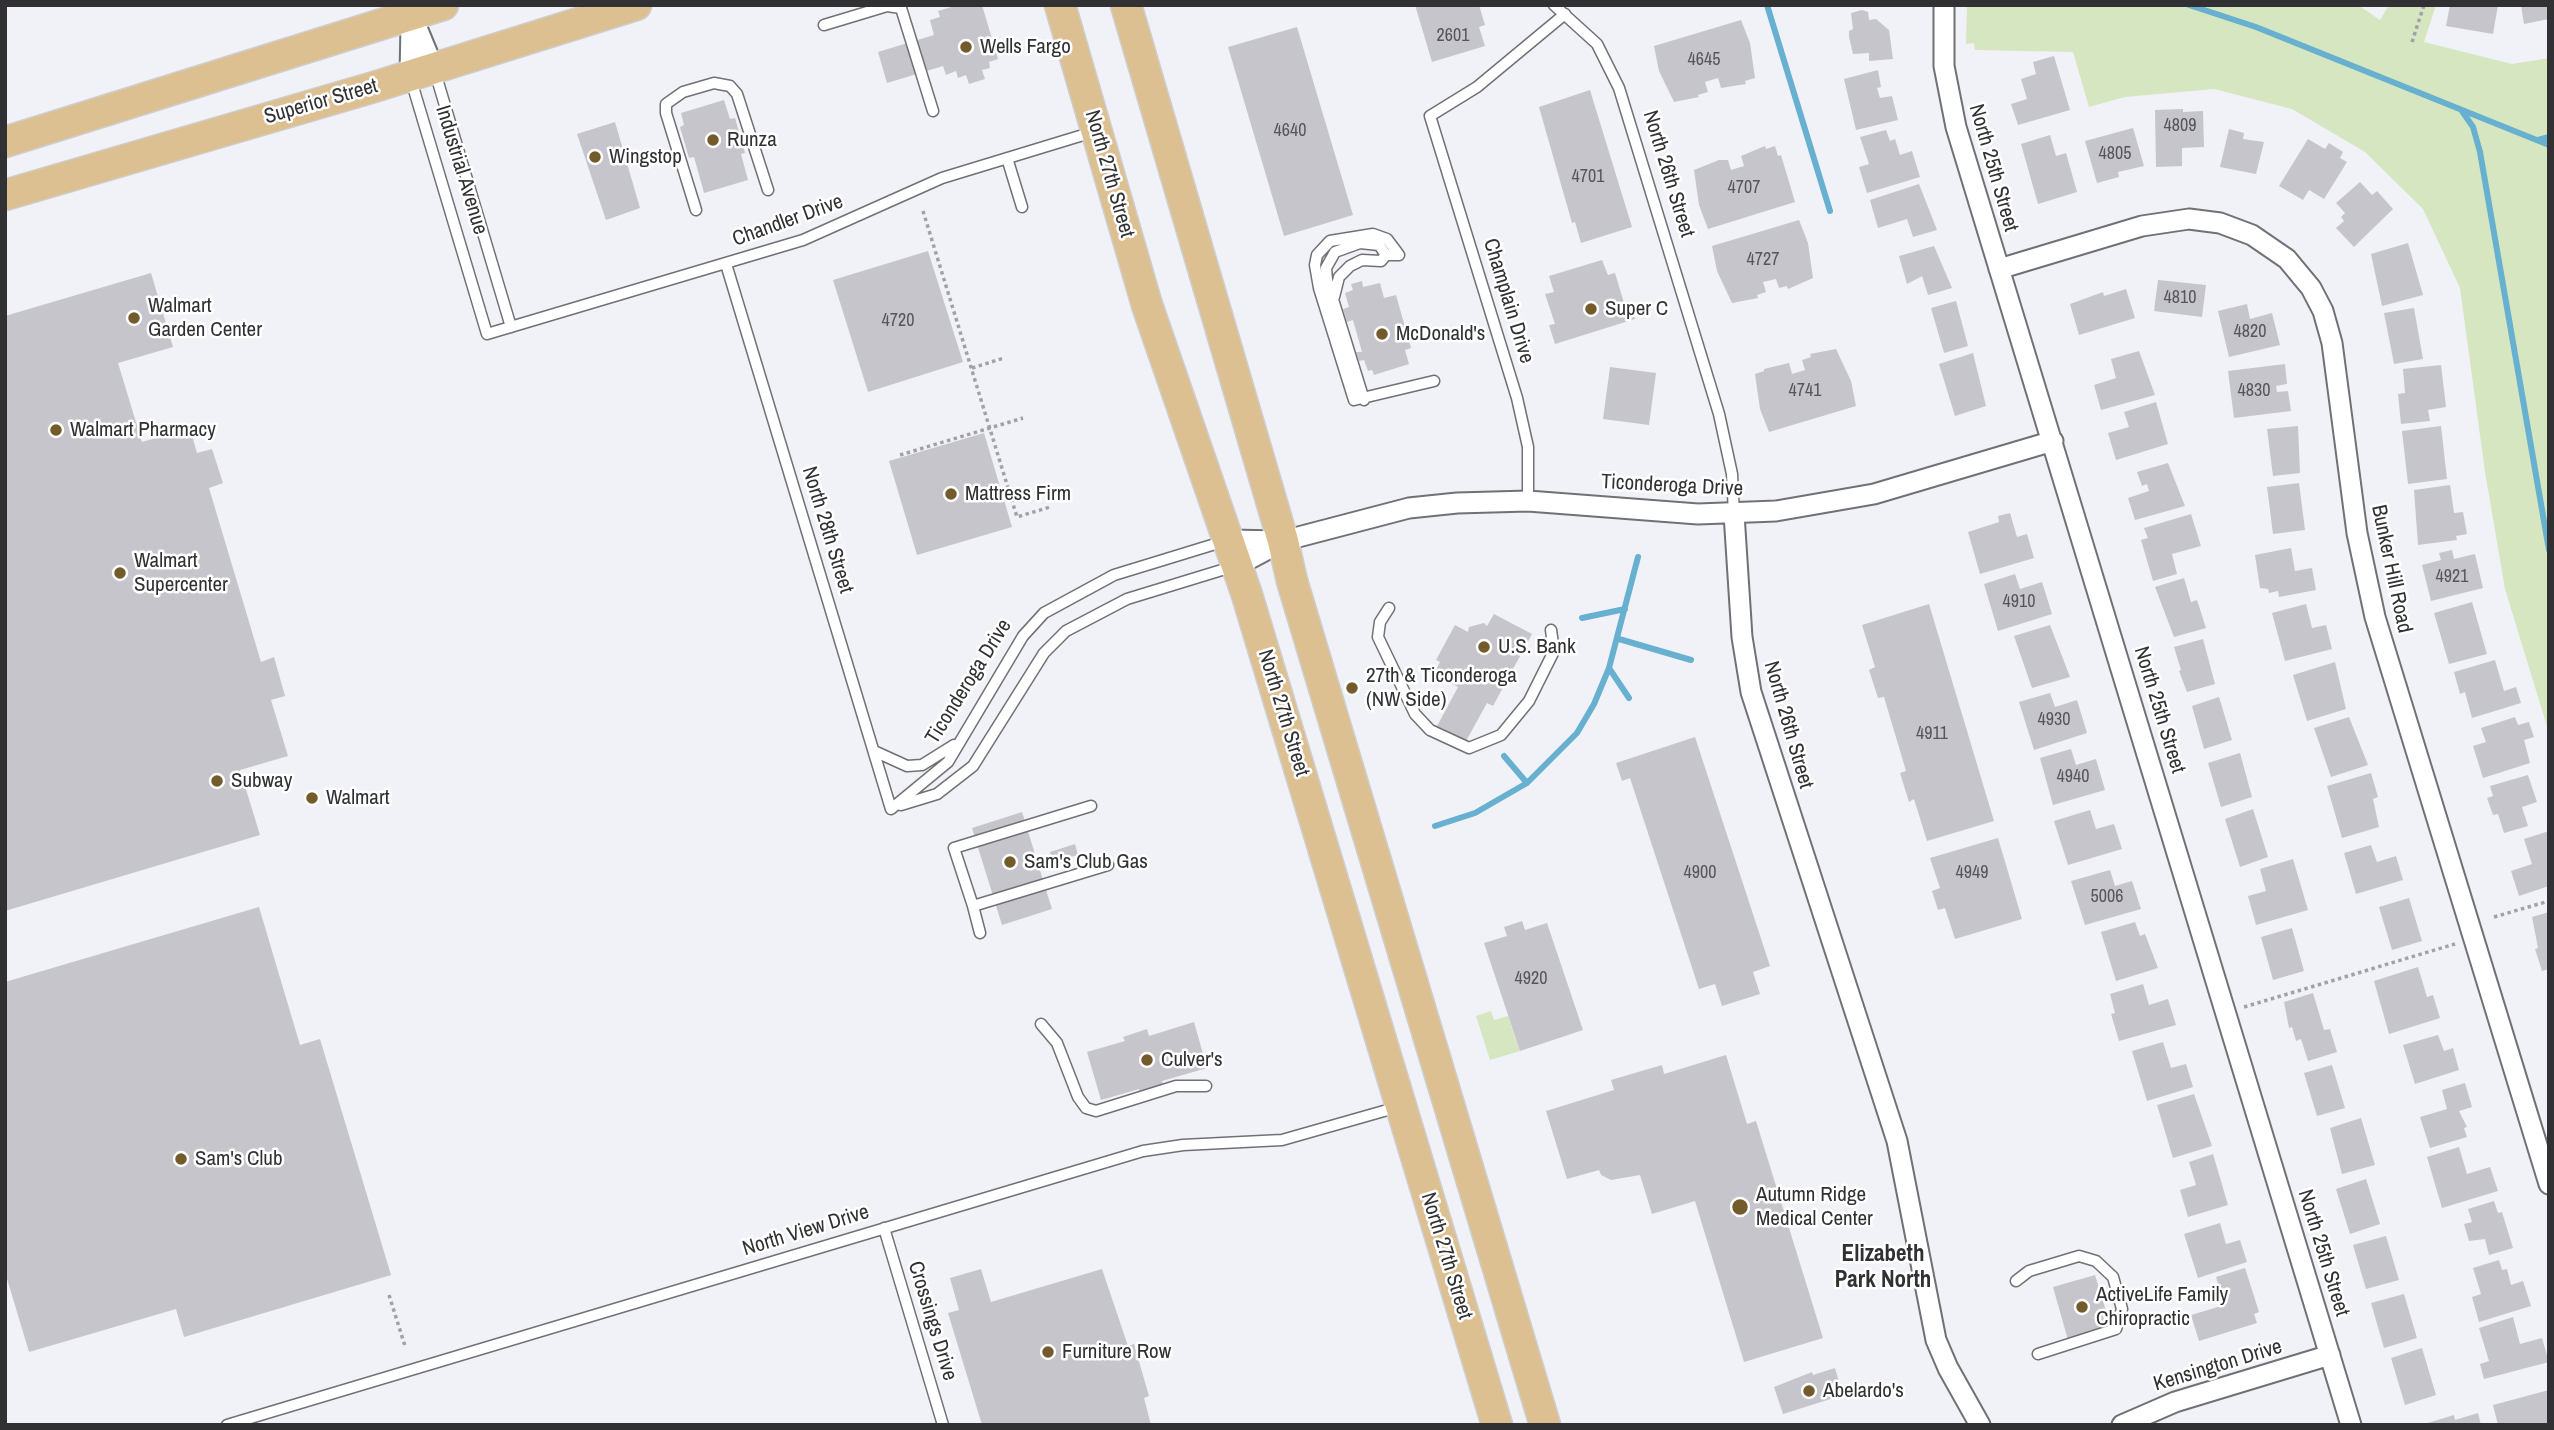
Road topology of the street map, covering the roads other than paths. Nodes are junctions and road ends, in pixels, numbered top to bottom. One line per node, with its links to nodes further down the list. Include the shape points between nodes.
1 (443, 5): 7 (main road)
2 (636, 5): 10 (main road, Superior Street)
3 (1060, 5): 12 (main road, North 27th Street)
4 (1126, 5): 30 (main road)
5 (1554, 5): 8 (lane, North 26th Street)
6 (1944, 5): 21 (street, North 25th Street, via 1948,91)
7 (409, 10): 10 (street, Industrial Avenue); 13 (main road)
8 (1565, 14): 28 (lane, Champlain Drive, via 1477,88 1430,116 1519,409 1528,447); 29 (lane, North 26th Street, via 1597,44 1619,88 1719,414 1732,474)
9 (824, 25): 11 (lane, via 887,6 901,8)
10 (422, 72): 16 (main road, Superior Street); 23 (lane, Industrial Avenue); 24 (lane, Industrial Avenue)
11 (933, 111)
12 (1097, 130): 14 (lane, Chandler Drive); 31 (main road, North 27th Street, via 1147,305)
13 (5, 142)
14 (1007, 158): 17 (lane); 20 (lane, Chandler Drive, via 915,189 830,230)
15 (768, 190): 18 (lane, via 737,94 730,86 714,83 683,92 666,104)
16 (5, 195)
17 (1022, 208)
18 (696, 210)
19 (1386, 255): 22 (lane, via 1381,261 1362,260 1350,266 1335,286); 22 (lane, via 1379,245 1369,242 1335,252 1326,268); 26 (lane, via 1399,255 1387,239 1360,234 1330,241 1317,255 1315,265 1352,398)
20 (726, 264): 23 (lane, Chandler Drive); 35 (lane, North 28th Street)
21 (1998, 269): 27 (street, North 25th Street); 44 (street, Bunker Hill Road, via 2142,226 2189,219 2220,223 2252,235 2275,249 2305,279 2323,311 2332,343 2368,591)
22 (1334, 304): 26 (lane)
23 (511, 327): 24 (lane, Chandler Drive)
24 (487, 334)
25 (1434, 381): 26 (lane)
26 (1364, 400)
27 (2053, 441): 29 (street, Ticonderoga Drive, via 1862,497); 48 (street, North 25th Street)
28 (1528, 501): 29 (street, Ticonderoga Drive); 30 (street, Ticonderoga Drive, via 1409,508)
29 (1734, 514): 53 (street, North 26th Street, via 1751,692 1896,1141 1936,1340)
30 (1283, 541): 31 (street, Ticonderoga Drive); 52 (main road)
31 (1234, 553): 34 (lane, Ticonderoga Drive, via 1114,575 1044,613 1023,636); 37 (lane, Ticonderoga Drive, via 1066,631 1044,653 973,766 937,794); 43 (main road, North 27th Street)
32 (1389, 608): 33 (lane, via 1378,637 1415,713 1430,730 1469,748 1501,735 1530,701 1554,651)
33 (1551, 630)
34 (964, 734): 35 (lane, via 947,751 922,765 907,766); 37 (lane, Ticonderoga Drive, via 948,762)
35 (874, 751): 37 (lane, North 28th Street)
36 (1091, 806): 39 (lane, via 954,848)
37 (891, 809)
38 (1108, 865): 39 (lane)
39 (973, 906): 40 (lane)
40 (980, 933)
41 (1041, 1024): 42 (lane, via 1057,1044 1086,1108 1097,1111 1176,1086)
42 (1206, 1086)
43 (1401, 1106): 45 (lane, North View Drive, via 1282,1140 1143,1151); 51 (main road, North 27th Street)
44 (2549, 1184)
45 (884, 1228): 49 (lane, North View Drive); 50 (lane, Crossings Drive)
46 (2016, 1281): 47 (lane, via 2029,1271 2079,1256 2096,1261 2113,1277 2122,1309 2116,1329)
47 (2038, 1354)
48 (2330, 1355): 54 (street, Kensington Drive, via 2175,1402); 55 (street, North 25th Street)
49 (227, 1425)
50 (943, 1425)
51 (1497, 1425)
52 (1545, 1425)
53 (1980, 1425)
54 (2122, 1425)
55 (2351, 1425)

